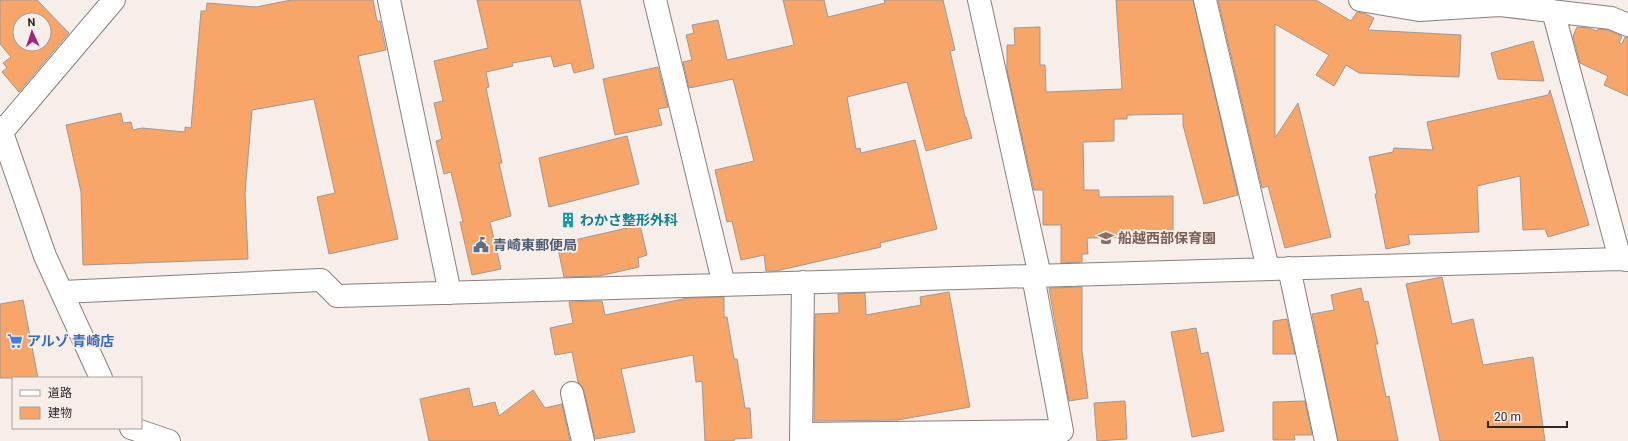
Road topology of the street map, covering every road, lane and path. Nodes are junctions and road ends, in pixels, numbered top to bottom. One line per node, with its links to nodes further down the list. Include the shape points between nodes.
1 (114, 0): 9 (street)
2 (389, 0): 17 (street)
3 (655, 0): 15 (street)
4 (979, 0): 13 (street)
5 (1205, 0): 12 (street)
6 (1360, 0): 7 (street, via 1419,10 1500,6)
7 (1553, 12): 8 (street, via 1611,18); 10 (street)
8 (1628, 25)
9 (1, 130): 16 (street, via 45,256)
10 (1624, 260): 11 (street)
11 (1289, 268): 12 (street); 27 (street)
12 (1268, 269): 13 (street)
13 (1037, 276): 14 (street); 22 (street)
14 (803, 282): 15 (street); 23 (street)
15 (724, 285): 17 (street)
16 (62, 292): 17 (street, via 321,280 338,296); 18 (street)
17 (450, 293)
18 (102, 377)
19 (572, 393): 26 (street)
20 (124, 429): 24 (street)
21 (134, 429): 25 (street)
22 (1063, 436): 23 (street)
23 (801, 437)
24 (130, 441)
25 (169, 441)
26 (583, 441)
27 (1326, 441)

